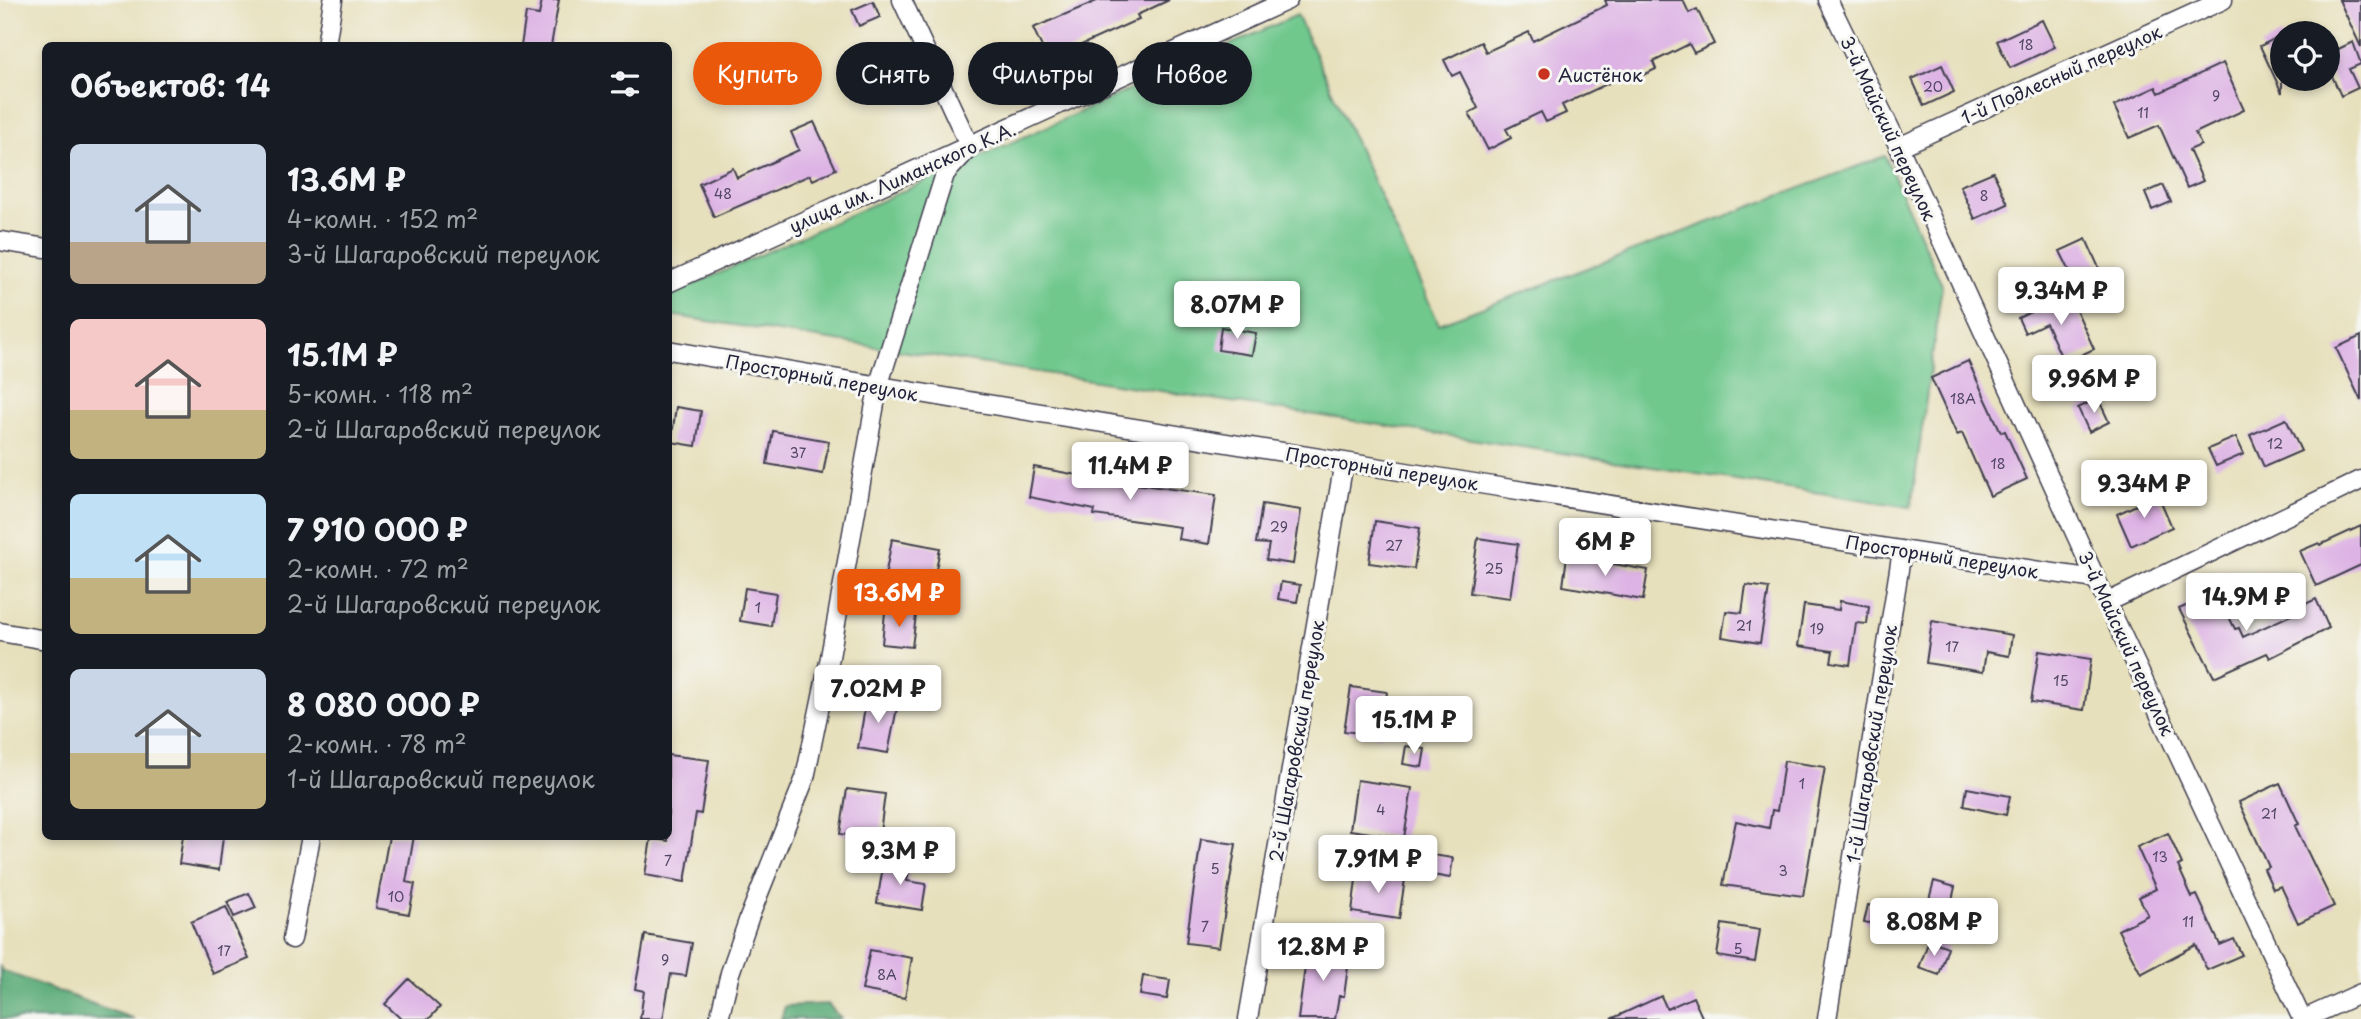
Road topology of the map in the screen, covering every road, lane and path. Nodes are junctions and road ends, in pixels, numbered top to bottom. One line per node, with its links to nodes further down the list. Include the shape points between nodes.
1 (332, 0): 6 (street)
2 (902, 0): 7 (street)
3 (1288, 0): 7 (street, улица им. Лиманского К.А.)
4 (1829, 0): 8 (street, 3-й Майский переулок)
5 (2223, 0): 8 (street, 1-й Подлесный переулок)
6 (327, 42)
7 (971, 147): 11 (street, улица им. Лиманского К.А.); 13 (street, via 945,174)
8 (1899, 147): 17 (street, 3-й Майский переулок)
9 (0, 241): 10 (street)
10 (42, 247)
11 (672, 280)
12 (672, 351): 13 (street, Просторный переулок)
13 (878, 387): 14 (street, Просторный переулок); 24 (street, via 805,778 749,918)
14 (1344, 462): 16 (street, Просторный переулок); 25 (street, 2-й Шагаровский переулок)
15 (2361, 480): 18 (street)
16 (1902, 551): 17 (street, Просторный переулок); 26 (street, 1-й Шагаровский переулок)
17 (2096, 579): 18 (street, 3-й Майский переулок)
18 (2108, 602): 27 (street, 3-й Майский переулок)
19 (0, 632): 20 (street)
20 (42, 639)
21 (310, 840): 22 (street)
22 (292, 939)
23 (2361, 993): 27 (street)
24 (719, 1019)
25 (1248, 1019)
26 (1827, 1019)
27 (2303, 1019)

